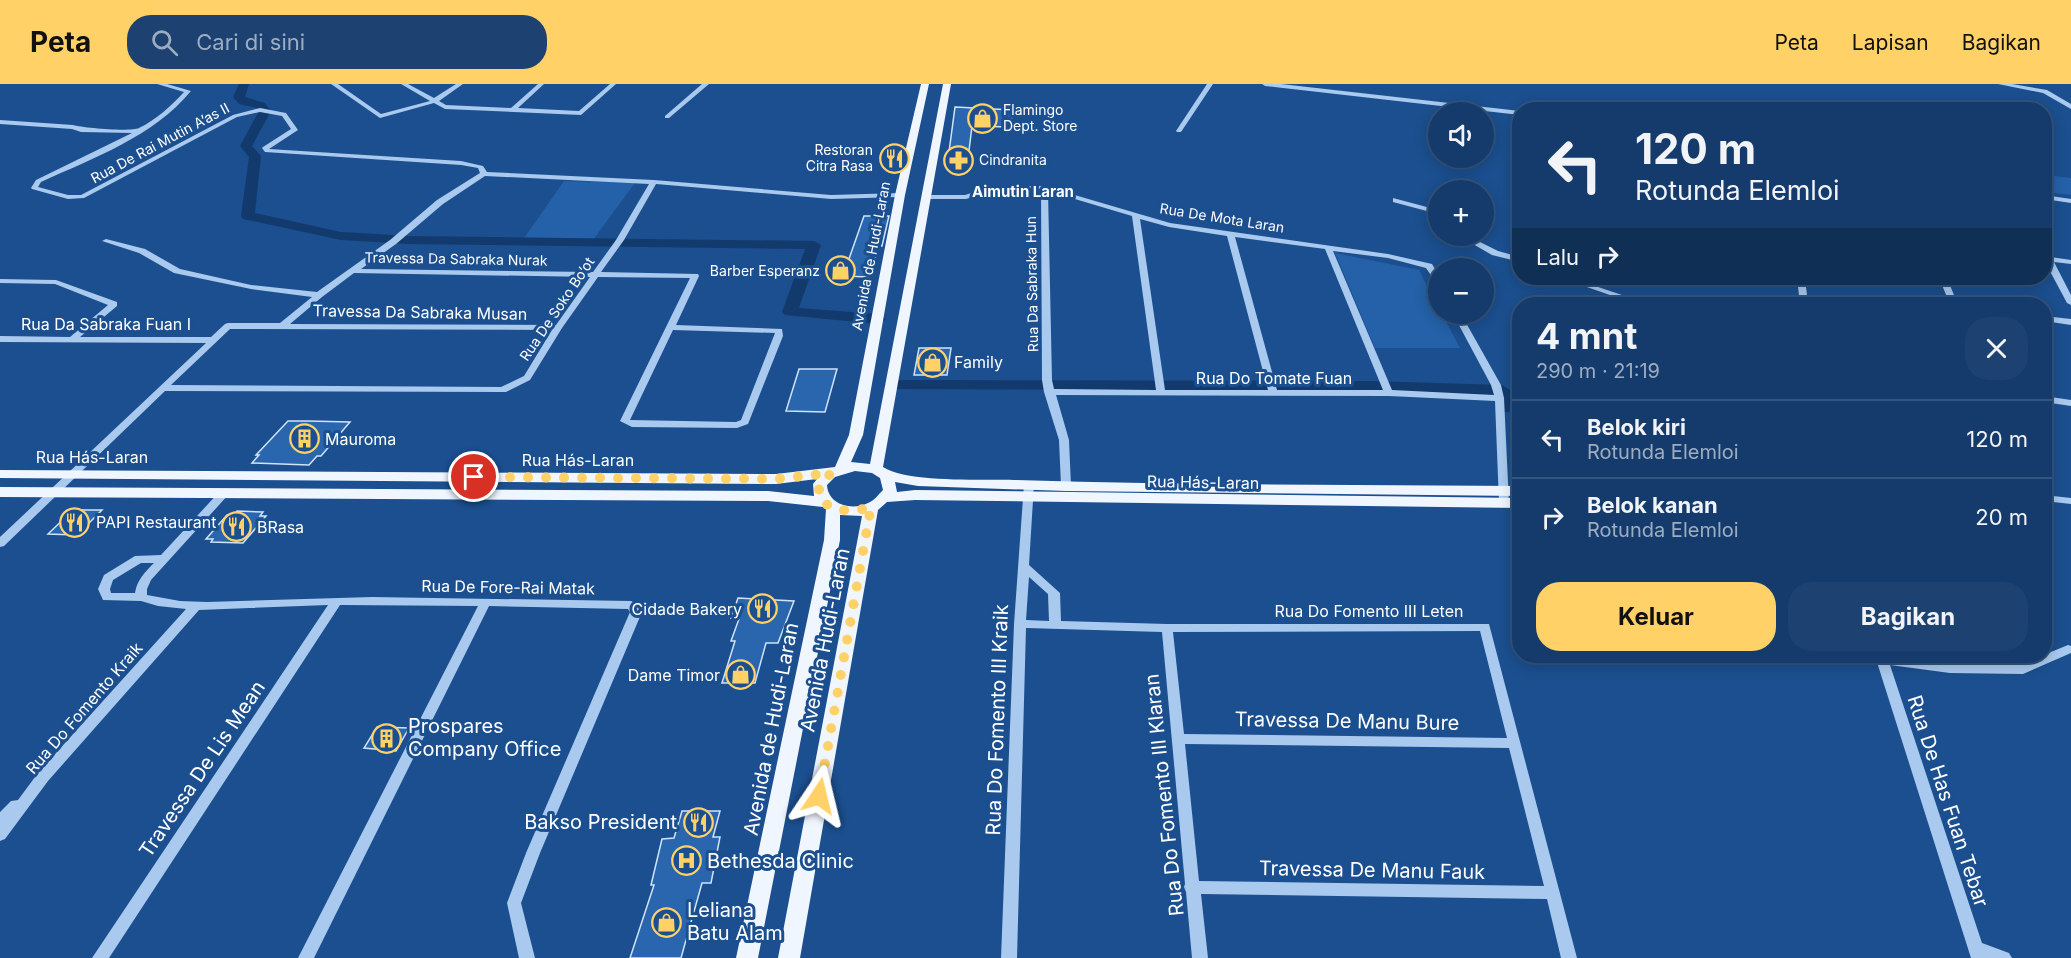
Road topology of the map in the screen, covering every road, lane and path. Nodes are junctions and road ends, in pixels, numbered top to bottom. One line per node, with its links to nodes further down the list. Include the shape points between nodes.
1 (162, 84): 19 (street, Rua De Rai Mutin A’as II, via 188,91 179,103)
2 (334, 84): 13 (street, via 380,117)
3 (404, 84): 13 (street)
4 (460, 84): 13 (street)
5 (541, 84): 15 (street)
6 (613, 84): 15 (street, via 583,113)
7 (706, 84): 17 (street)
8 (925, 84): 24 (main road, Avenida de Hudi-Laran)
9 (947, 84): 25 (main road)
10 (1210, 84): 20 (street)
11 (1265, 84): 16 (street)
12 (2001, 84): 14 (street, via 2045,92)
13 (433, 102): 15 (street, via 460,109)
14 (2071, 107)
15 (511, 111)
16 (1512, 112)
17 (667, 117)
18 (0, 123): 19 (street)
19 (135, 131): 21 (street, Rua De Rai Mutin A’as II, via 38,181 34,188 82,197 235,116 260,110 284,114 295,130 265,148 267,151 461,163 481,167)
20 (1179, 131)
21 (484, 174): 22 (street); 40 (street, via 440,202)
22 (654, 182): 24 (street, via 831,197); 41 (street, Rua De Soko Bo’ot, via 618,244)
23 (1044, 188): 25 (street, Rua De Mota Laran, via 994,188 966,197); 30 (street, Rua De Mota Laran); 57 (street, Rua Da Sabraka Hun)
24 (900, 195): 64 (main road, Avenida de Hudi-Laran, via 856,435)
25 (927, 197): 65 (main road)
26 (2052, 198): 28 (street)
27 (1396, 200): 29 (street)
28 (2071, 201)
29 (1428, 209)
30 (1136, 216): 31 (street, Rua De Mota Laran); 58 (street)
31 (1231, 235): 34 (street, Rua De Mota Laran); 59 (street)
32 (106, 241): 44 (street, via 142,251 177,271 251,287)
33 (1481, 246): 35 (street)
34 (1328, 247): 38 (street, Rua De Mota Laran); 60 (street)
35 (1512, 258)
36 (2052, 259): 37 (street)
37 (2071, 262)
38 (1428, 266)
39 (2052, 267): 46 (street)
40 (353, 271): 41 (street, Travessa Da Sabraka Nurak); 44 (street)
41 (594, 276): 51 (street, Travessa Da Sabraka Nurak, via 695,276); 52 (street, Rua De Soko Bo’ot)
42 (0, 281): 54 (street, via 56,282 114,304)
43 (1586, 285): 45 (street)
44 (319, 295): 50 (street)
45 (1621, 297)
46 (2071, 303)
47 (2052, 319): 48 (street)
48 (2071, 322)
49 (1462, 324): 61 (street, via 1496,385)
50 (282, 326): 52 (street, Travessa Da Sabraka Musan); 55 (street, Travessa Da Sabraka Musan, via 228,326)
51 (671, 327): 51 (street, via 625,421 737,425 745,422 779,331)
52 (558, 328): 56 (street, Rua De Soko Bo’ot, via 527,378 503,390)
53 (0, 339): 54 (street, Rua Da Sabraka Fuan I)
54 (71, 340): 55 (street, Rua Da Sabraka Fuan I)
55 (211, 340): 56 (street)
56 (162, 388): 67 (street)
57 (1049, 392): 58 (street, Rua Do Tomate Fuan); 69 (street, via 1064,440)
58 (1161, 392): 59 (street, Rua Do Tomate Fuan)
59 (1273, 393): 60 (street, Rua Do Tomate Fuan)
60 (1389, 393): 61 (street, Rua Do Tomate Fuan)
61 (1499, 398): 75 (street)
62 (2052, 400): 63 (street)
63 (2071, 403)
64 (837, 471): 65 (main road, via 854,466); 68 (main road, Rua Hás-Laran, via 776,479); 79 (main road, via 819,487 819,495)
65 (882, 472): 70 (main road, Rua Hás-Laran, via 918,481); 78 (main road, via 890,491)
66 (0, 474): 67 (main road, Rua Hás-Laran)
67 (70, 474): 68 (main road, Rua Hás-Laran); 73 (street)
68 (264, 476): 74 (main road)
69 (1066, 486): 70 (main road, Rua Hás-Laran); 75 (main road, Rua Hás-Laran)
70 (1029, 491): 75 (main road, Rua Hás-Laran); 78 (main road, Rua Hás-Laran, via 915,495); 82 (street, Rua Do Fomento III Kraik)
71 (0, 492): 73 (main road)
72 (225, 492): 73 (main road); 74 (main road); 81 (street)
73 (53, 493): 80 (street)
74 (249, 493): 79 (main road, via 768,496)
75 (1509, 499)
76 (2052, 499): 77 (street)
77 (2071, 501)
78 (878, 503): 79 (main road, via 852,512); 107 (main road, Avenida Hudi-Laran)
79 (828, 505): 106 (main road, Avenida de Hudi-Laran, via 832,540)
80 (0, 543)
81 (163, 559): 83 (street, via 146,578); 83 (street, Rua De Fore-Rai Matak, via 139,560 108,578 104,589 107,597)
82 (1023, 566): 87 (street, Rua Do Fomento III Kraik); 88 (street, via 1054,593)
83 (141, 597): 86 (street, Rua De Fore-Rai Matak)
84 (337, 601): 85 (street, Rua De Fore-Rai Matak); 86 (street, Rua De Fore-Rai Matak); 103 (street, Travessa De Lis Mean)
85 (485, 603): 104 (street); 105 (street, Rua De Fore-Rai Matak, via 631,605 636,612 514,903)
86 (196, 605): 97 (street, Rua Do Fomento Kraik)
87 (1020, 624): 88 (street, Rua Do Fomento III Leten); 108 (street, Rua Do Fomento III Kraik)
88 (1054, 625): 89 (street, Rua Do Fomento III Leten)
89 (1167, 628): 95 (street, Rua Do Fomento III Klaran); 96 (street, Rua Do Fomento III Leten, via 1485,627)
90 (2067, 649): 91 (street)
91 (2052, 656)
92 (1883, 663): 102 (street, Rua De Has Fuan Tebar)
93 (1919, 663): 94 (street, via 1950,668 2023,669)
94 (2036, 663)
95 (1178, 739): 96 (street, Travessa De Manu Bure); 100 (street, Rua Do Fomento III Klaran)
96 (1515, 743): 101 (street, Rua Do Fomento III Leten)
97 (44, 777): 98 (street); 99 (street, Rua Do Fomento Kraik)
98 (0, 821)
99 (0, 835)
100 (1191, 887): 101 (street, Travessa De Manu Fauk); 109 (street, Rua Do Fomento III Klaran)
101 (1552, 893): 110 (street, Rua Do Fomento III Leten)
102 (1978, 953): 111 (street)
103 (100, 958)
104 (306, 958)
105 (527, 958)
106 (747, 958)
107 (789, 958)
108 (1009, 958)
109 (1200, 958)
110 (1569, 958)
111 (2004, 958)

